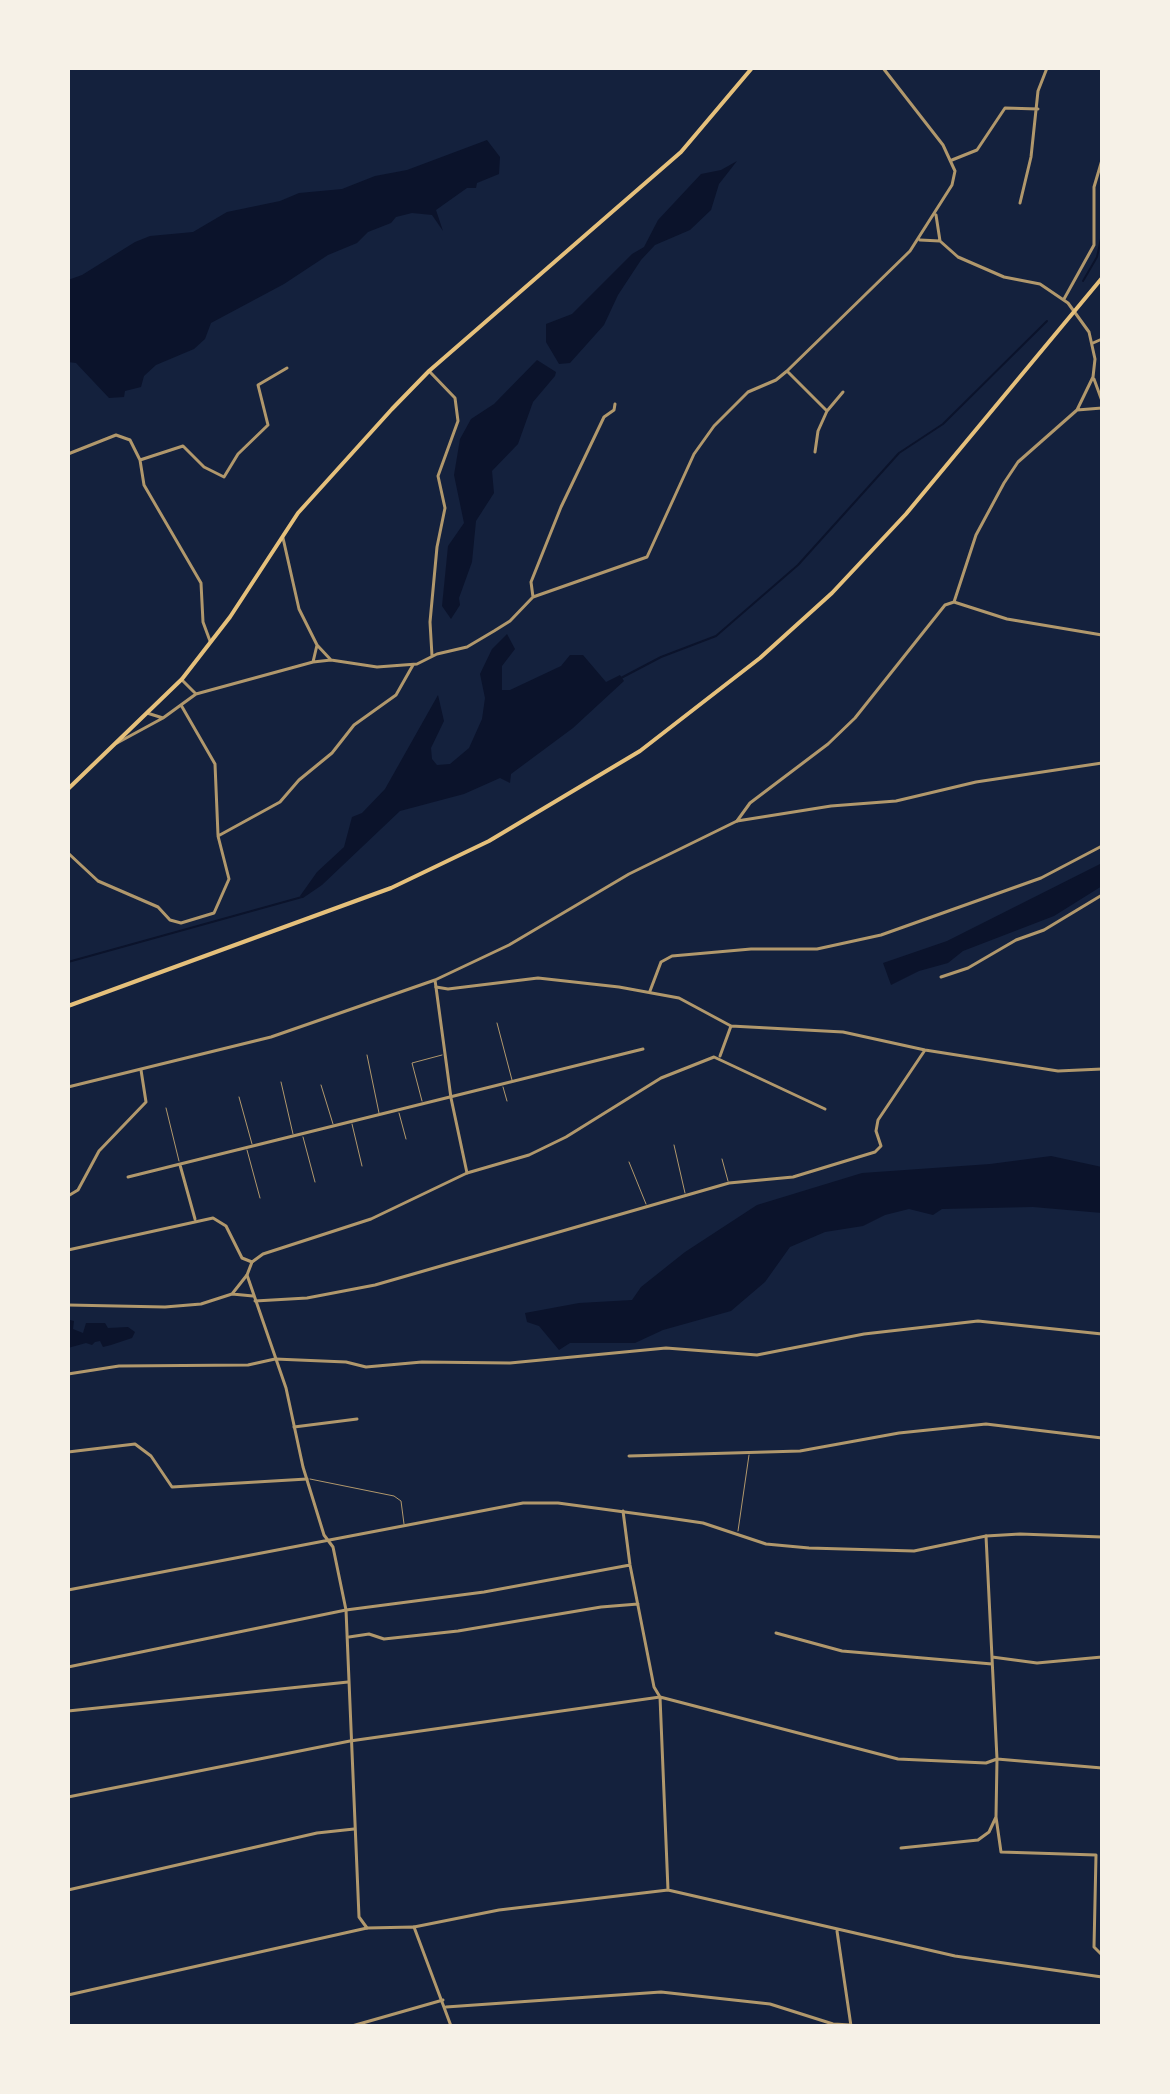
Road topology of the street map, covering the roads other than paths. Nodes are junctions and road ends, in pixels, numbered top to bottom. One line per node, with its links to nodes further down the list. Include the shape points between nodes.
1 (752, 68): 17 (main road, via 681,152)
2 (883, 68): 5 (street)
3 (1047, 68): 4 (street)
4 (1038, 109): 5 (street, via 1005,108 977,150); 7 (street)
5 (952, 160): 8 (street, via 952,185)
6 (1102, 160): 12 (street, via 1094,187 1094,245)
7 (1020, 203)
8 (936, 213): 9 (street); 10 (street)
9 (920, 240): 10 (street); 18 (street)
10 (940, 241): 12 (street, via 968,264 1040,284)
11 (1102, 278): 13 (main road)
12 (1064, 299): 13 (street)
13 (1075, 311): 15 (street); 56 (main road, via 906,514 832,593 740,675 621,765 489,841 391,888)
14 (1102, 339): 15 (street)
15 (1093, 343): 19 (street)
16 (287, 368): 28 (street, via 258,385 268,425 238,454 224,477 204,467 183,446)
17 (429, 371): 29 (main road); 35 (street, via 455,398 458,421 438,476 445,508 430,622)
18 (787, 371): 25 (street); 30 (street, via 748,392 714,426 694,454 647,557)
19 (1093, 377): 21 (street); 24 (street)
20 (843, 392): 25 (street)
21 (1102, 401)
22 (615, 404): 30 (street, via 561,507 531,582)
23 (1102, 408): 24 (street)
24 (1077, 410): 31 (street, via 1018,462 1004,483 976,535)
25 (827, 411): 26 (street)
26 (815, 452)
27 (68, 454): 28 (street, via 119,435 130,440)
28 (140, 460): 33 (street, via 144,485 201,583 203,622)
29 (282, 534): 33 (main road); 34 (street, via 299,609)
30 (533, 597): 35 (street, via 510,621 467,647)
31 (954, 602): 32 (street, via 1007,619); 47 (street, via 945,605 855,718 750,803)
32 (1102, 635)
33 (211, 643): 39 (main road)
34 (317, 645): 36 (street); 37 (street)
35 (432, 656): 38 (street)
36 (331, 660): 37 (street); 38 (street, via 377,667)
37 (313, 662): 40 (street)
38 (413, 665): 48 (street, via 396,695 354,725 280,802)
39 (182, 679): 40 (street); 42 (main road)
40 (196, 694): 41 (street)
41 (181, 705): 43 (street); 48 (street, via 215,764)
42 (147, 713): 43 (street); 44 (main road)
43 (163, 718): 44 (street)
44 (115, 744): 46 (main road)
45 (1102, 763): 47 (street, via 976,782 896,801)
46 (68, 789)
47 (737, 821): 53 (street)
48 (218, 836): 50 (street, via 229,879 214,913 175,922 158,907 98,881)
49 (1102, 846): 55 (street, via 1041,878 881,935 817,949 672,956 661,962)
50 (68, 853)
51 (1102, 895): 52 (street, via 1044,930)
52 (941, 977)
53 (435, 980): 54 (street); 65 (street, via 271,1037)
54 (436, 987): 55 (street, via 538,978); 62 (street)
55 (650, 991): 58 (street, via 679,998)
56 (68, 1006)
57 (497, 1023): 67 (lane)
58 (731, 1026): 60 (street, via 843,1032); 63 (street)
59 (643, 1049): 67 (street)
60 (925, 1050): 64 (street, via 1058,1071); 94 (street, via 878,1120 881,1146 875,1152 802,1175)
61 (367, 1055): 78 (lane)
62 (445, 1055): 72 (street); 74 (lane, via 412,1063)
63 (720, 1058): 76 (street); 91 (street, via 661,1078 592,1123 529,1155)
64 (1102, 1069)
65 (141, 1070): 70 (street); 96 (street, via 146,1102 99,1151 78,1190)
66 (281, 1082): 82 (lane)
67 (513, 1082): 68 (street)
68 (503, 1084): 72 (street); 73 (lane)
69 (321, 1085): 80 (lane)
70 (68, 1087)
71 (239, 1097): 85 (lane)
72 (451, 1098): 74 (street); 91 (street)
73 (507, 1101)
74 (423, 1105): 77 (street)
75 (166, 1108): 89 (lane)
76 (825, 1109)
77 (398, 1111): 78 (street); 83 (lane)
78 (379, 1115): 79 (street)
79 (351, 1122): 80 (street); 90 (lane)
80 (334, 1126): 81 (street)
81 (303, 1134): 82 (street); 93 (lane)
82 (294, 1136): 85 (street)
83 (406, 1139)
84 (674, 1145): 95 (lane)
85 (253, 1146): 86 (street)
86 (247, 1148): 89 (street); 97 (lane)
87 (722, 1159): 94 (lane)
88 (629, 1162): 98 (lane)
89 (179, 1164): 92 (street); 99 (street)
90 (362, 1166)
91 (467, 1173): 101 (street, via 371,1219)
92 (128, 1177)
93 (315, 1182)
94 (729, 1183): 95 (street)
95 (685, 1195): 98 (street)
96 (68, 1196)
97 (260, 1198)
98 (647, 1206): 104 (street, via 375,1285 307,1298)
99 (195, 1219): 100 (street); 101 (street, via 220,1220 242,1258)
100 (68, 1250)
101 (252, 1262): 102 (street)
102 (247, 1275): 103 (street); 104 (street)
103 (232, 1294): 104 (street); 105 (street, via 165,1307)
104 (254, 1299): 107 (street)
105 (68, 1305)
106 (1102, 1334): 107 (street, via 978,1321 864,1334 757,1355 666,1348 510,1363 366,1367)
107 (275, 1359): 108 (street, via 248,1365 119,1366); 110 (street)
108 (68, 1374)
109 (357, 1419): 110 (street)
110 (294, 1427): 115 (street)
111 (1102, 1438): 113 (street, via 986,1424)
112 (68, 1452): 115 (street, via 135,1444 151,1456 172,1487)
113 (749, 1455): 114 (street, via 709,1451); 118 (lane)
114 (629, 1456)
115 (307, 1479): 117 (lane, via 394,1496 401,1501); 121 (street)
116 (623, 1511): 117 (street, via 523,1503); 118 (street, via 703,1523); 122 (street)
117 (404, 1524): 121 (street)
118 (737, 1535): 119 (street, via 781,1545 879,1551 914,1551)
119 (986, 1536): 120 (street); 128 (street)
120 (1102, 1537)
121 (327, 1540): 123 (street); 125 (street)
122 (630, 1565): 124 (street); 125 (street)
123 (68, 1590)
124 (638, 1604): 127 (street, via 458,1631); 133 (street)
125 (346, 1610): 127 (street); 131 (street)
126 (776, 1633): 130 (street, via 824,1649)
127 (349, 1637): 132 (street)
128 (992, 1657): 129 (street, via 1037,1663); 130 (street)
129 (1102, 1657)
130 (992, 1664): 136 (street)
131 (68, 1667)
132 (348, 1682): 134 (street); 135 (street)
133 (660, 1697): 135 (street); 136 (street, via 898,1759); 145 (street)
134 (68, 1711)
135 (350, 1741): 138 (street); 140 (street)
136 (997, 1759): 137 (street); 139 (street)
137 (1102, 1768)
138 (68, 1797)
139 (996, 1817): 141 (street); 142 (street)
140 (354, 1829): 144 (street); 147 (street, via 359,1917)
141 (989, 1832): 142 (street); 143 (street, via 978,1840)
142 (999, 1836): 149 (street, via 1001,1852 1096,1855 1094,1947)
143 (901, 1848)
144 (68, 1890)
145 (668, 1890): 146 (street, via 499,1910); 148 (street)
146 (414, 1927): 147 (street); 152 (street)
147 (367, 1928): 151 (street)
148 (837, 1931): 150 (street, via 955,1956); 156 (street)
149 (1102, 1955)
150 (1102, 1977)
151 (68, 1995)
152 (443, 2000): 153 (street); 154 (street)
153 (446, 2007): 155 (street); 156 (street, via 661,1992 770,2004)
154 (352, 2026)
155 (451, 2026)
156 (851, 2026)

